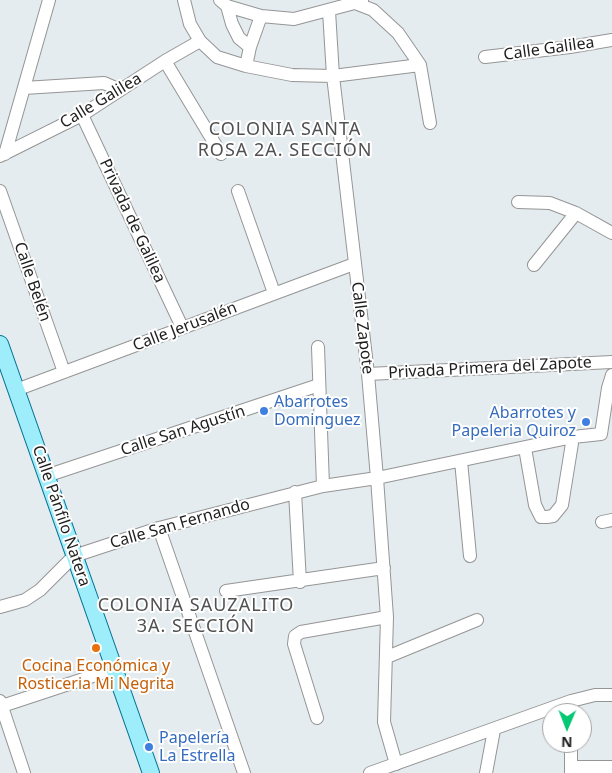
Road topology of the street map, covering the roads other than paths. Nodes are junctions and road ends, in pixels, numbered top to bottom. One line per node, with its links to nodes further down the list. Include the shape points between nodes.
1 (50, 0): 15 (street)
2 (184, 0): 8 (street, via 190,24)
3 (360, 1): 5 (street); 12 (street, via 398,33)
4 (224, 3): 6 (street); 9 (street, via 239,38)
5 (329, 11): 6 (street, via 294,19); 14 (street, Calle Zapote)
6 (261, 16): 9 (street)
7 (612, 40): 10 (street, Calle Galilea)
8 (200, 41): 11 (street, Calle Galilea); 13 (street, via 217,57)
9 (250, 47): 13 (street)
10 (485, 57)
11 (164, 61): 16 (street, Calle Galilea); 19 (street)
12 (420, 65): 14 (street); 18 (street)
13 (246, 66): 14 (street, via 292,75)
14 (333, 76): 27 (street, Calle Zapote)
15 (24, 88): 16 (street, via 104,83); 20 (street)
16 (120, 90): 17 (street, Calle Galilea)
17 (82, 115): 20 (street, Calle Galilea); 30 (street, Privada de Galilea)
18 (430, 123)
19 (220, 154)
20 (2, 155)
21 (0, 191): 25 (street, Calle Belén)
22 (238, 191): 29 (street)
23 (518, 202): 24 (street, via 550,203)
24 (576, 214): 26 (street); 28 (street)
25 (5, 219): 34 (street, Calle Belén)
26 (612, 233)
27 (354, 264): 29 (street, Calle Jerusalén); 35 (street, Calle Zapote)
28 (534, 265)
29 (274, 293): 30 (street, Calle Jerusalén)
30 (182, 328): 34 (street, Calle Jerusalén)
31 (0, 344): 38 (main road, Calle Pánfilo Natera)
32 (318, 347): 37 (street)
33 (612, 362): 35 (street, Privada Primera del Zapote)
34 (64, 372): 38 (street, Calle Jerusalén)
35 (368, 374): 43 (street, Calle Zapote)
36 (612, 376): 39 (street, Calle San Fernando, via 601,434)
37 (319, 385): 42 (street, Calle San Agustín); 44 (street)
38 (16, 390): 42 (main road, Calle Pánfilo Natera)
39 (573, 437): 40 (street, Calle San Fernando); 40 (street, via 562,506 553,516 541,516 535,505)
40 (525, 448): 41 (street, Calle San Fernando)
41 (461, 461): 43 (street, Calle San Fernando); 48 (street)
42 (46, 476): 47 (main road, Calle Pánfilo Natera)
43 (377, 478): 44 (street, Calle San Fernando); 49 (street, Calle Zapote)
44 (323, 486): 45 (street, Calle San Fernando)
45 (295, 492): 46 (street, Calle San Fernando); 50 (street)
46 (159, 528): 47 (street, Calle San Fernando); 69 (street)
47 (74, 556): 52 (street, Calle San Fernando, via 40,590 25,600); 56 (main road, Calle Pánfilo Natera)
48 (470, 556)
49 (384, 568): 50 (street); 53 (street, Calle Zapote)
50 (300, 582): 51 (street)
51 (226, 591)
52 (0, 607)
53 (387, 617): 55 (street, Calle Zapote); 61 (street, via 301,632 295,636 294,644)
54 (477, 620): 55 (street)
55 (387, 657): 64 (street, Calle Zapote, via 384,722)
56 (114, 669): 59 (street); 68 (main road, Calle Pánfilo Natera)
57 (612, 695): 58 (street, via 595,695)
58 (579, 703)
59 (1, 704): 67 (street)
60 (542, 716): 62 (street)
61 (317, 718)
62 (494, 730): 64 (street); 71 (street)
63 (571, 753): 66 (street)
64 (396, 764): 70 (street)
65 (612, 767): 66 (street)
66 (571, 770)
67 (24, 773)
68 (151, 773)
69 (244, 773)
70 (370, 773)
71 (486, 773)

